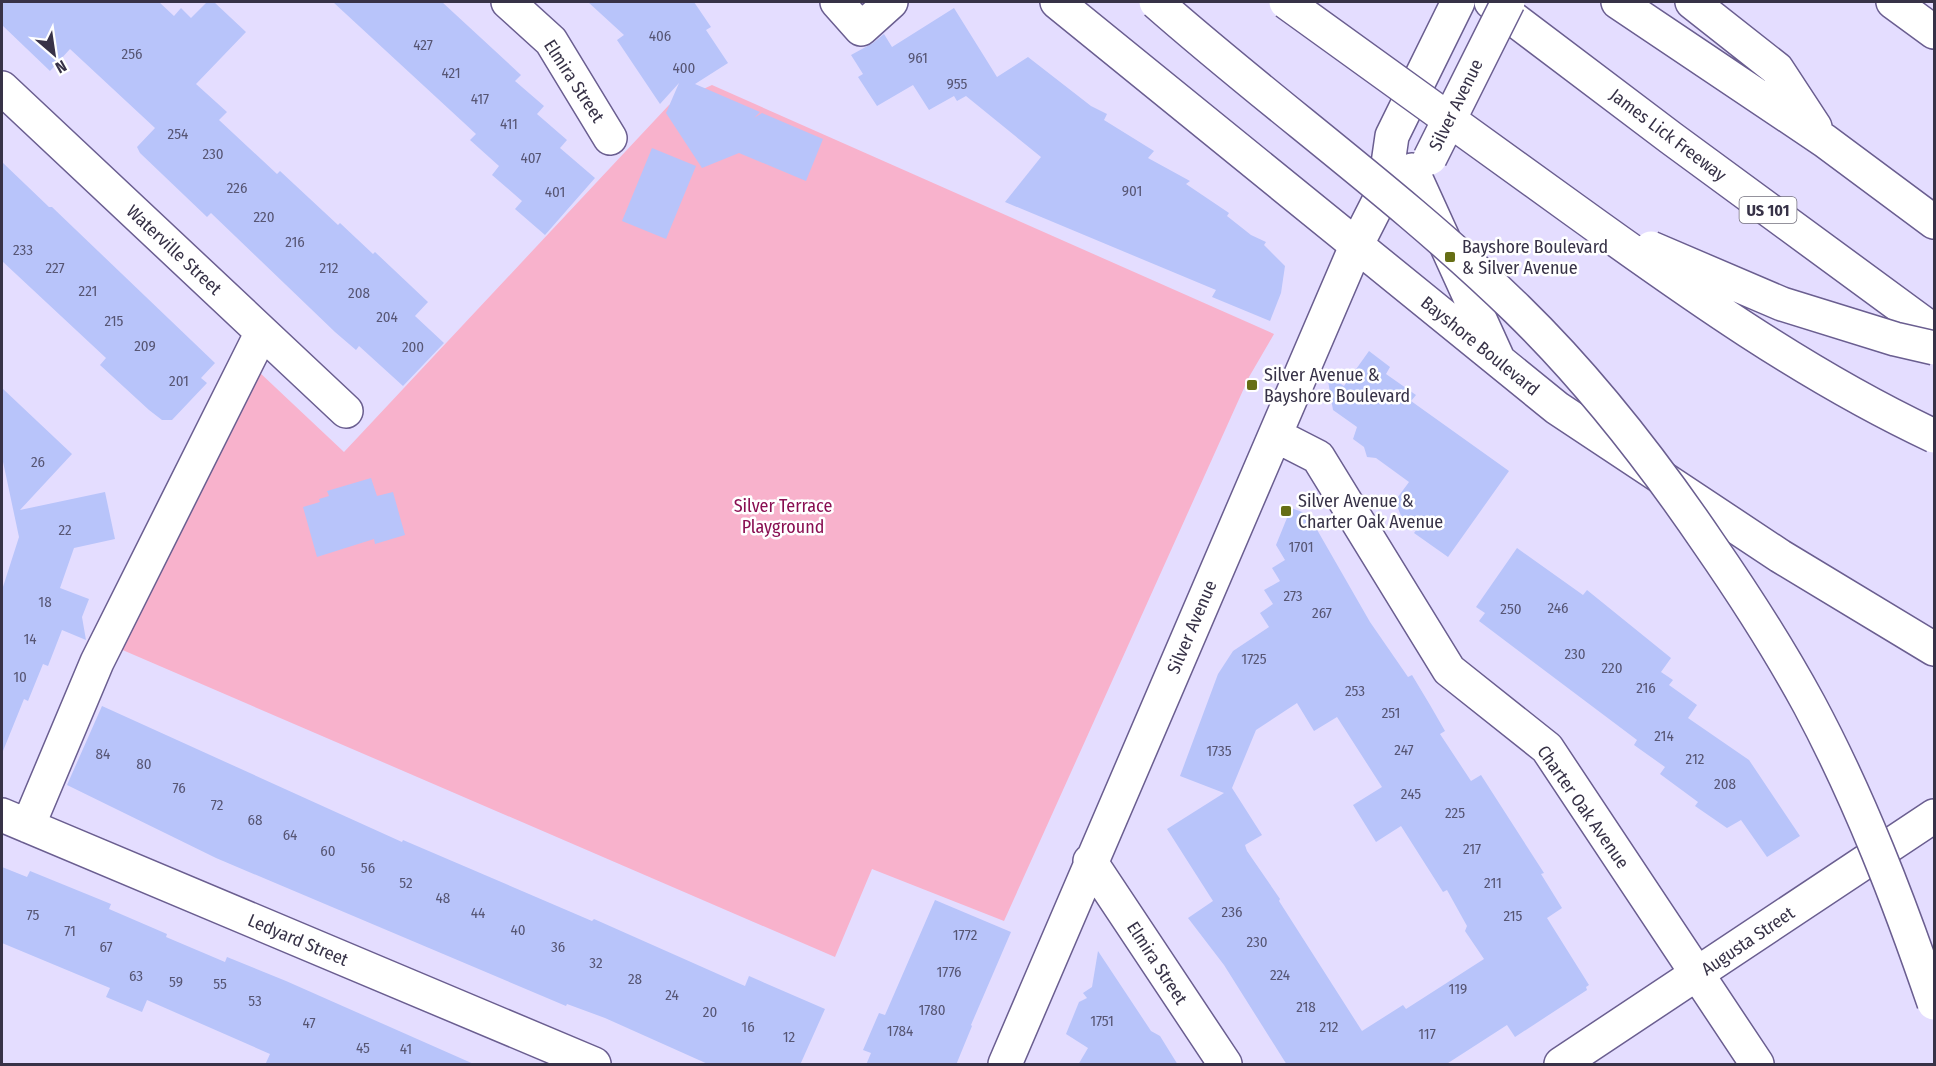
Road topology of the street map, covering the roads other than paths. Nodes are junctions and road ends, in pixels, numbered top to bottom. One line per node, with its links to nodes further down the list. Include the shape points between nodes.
1 (508, 2): 17 (main road, Elmira Street, via 551,41)
2 (837, 2): 3 (main road, via 861,29)
3 (891, 2)
4 (1057, 2): 22 (main road, Bayshore Boulevard)
5 (1156, 2): 36 (main road, bridge, via 1424,222 1519,310 1619,418 1751,605 1809,704 1861,811)
6 (1178, 2): 34 (main road, via 1431,209 1532,304 1629,409 1698,502 1821,699 1872,801)
7 (1273, 2): 25 (main road, bridge, via 1499,163 1656,250 1782,304)
8 (1286, 2): 29 (main road, bridge, via 1671,280 1883,412)
9 (1458, 2): 20 (main road, Silver Avenue, via 1392,136)
10 (1491, 2): 23 (main road, James Lick Freeway / US 101)
11 (1508, 2): 19 (main road, Silver Avenue, bridge)
12 (1618, 2): 18 (main road)
13 (1692, 2): 18 (main road, via 1777,69)
14 (1893, 2): 15 (main road)
15 (1935, 32)
16 (2, 88): 24 (main road, Waterville Street)
17 (610, 138)
18 (1825, 141): 21 (main road)
19 (1421, 164): 20 (main road, Silver Avenue); 26 (main road)
20 (1384, 191): 22 (main road, Silver Avenue)
21 (1935, 222)
22 (1358, 244): 26 (main road, Bayshore Boulevard); 28 (main road, Silver Avenue)
23 (1935, 331)
24 (262, 332): 27 (main road, Waterville Street); 32 (main road)
25 (1935, 348)
26 (1500, 364): 30 (main road, Bayshore Boulevard, via 1660,479)
27 (346, 411)
28 (1275, 435): 33 (main road, Silver Avenue); 35 (main road, Charter Oak Avenue, via 1318,458 1449,670 1547,748)
29 (1935, 436)
30 (1935, 649)
31 (1935, 816): 35 (main road, Augusta Street)
32 (15, 820): 37 (main road, Ledyard Street)
33 (1090, 861): 38 (main road, Silver Avenue); 39 (main road, Elmira Street)
34 (1935, 961)
35 (1698, 974): 40 (main road, Augusta Street); 41 (main road, Charter Oak Avenue)
36 (1935, 1003)
37 (594, 1065)
38 (1005, 1065)
39 (1225, 1065)
40 (1561, 1065)
41 (1757, 1065)

